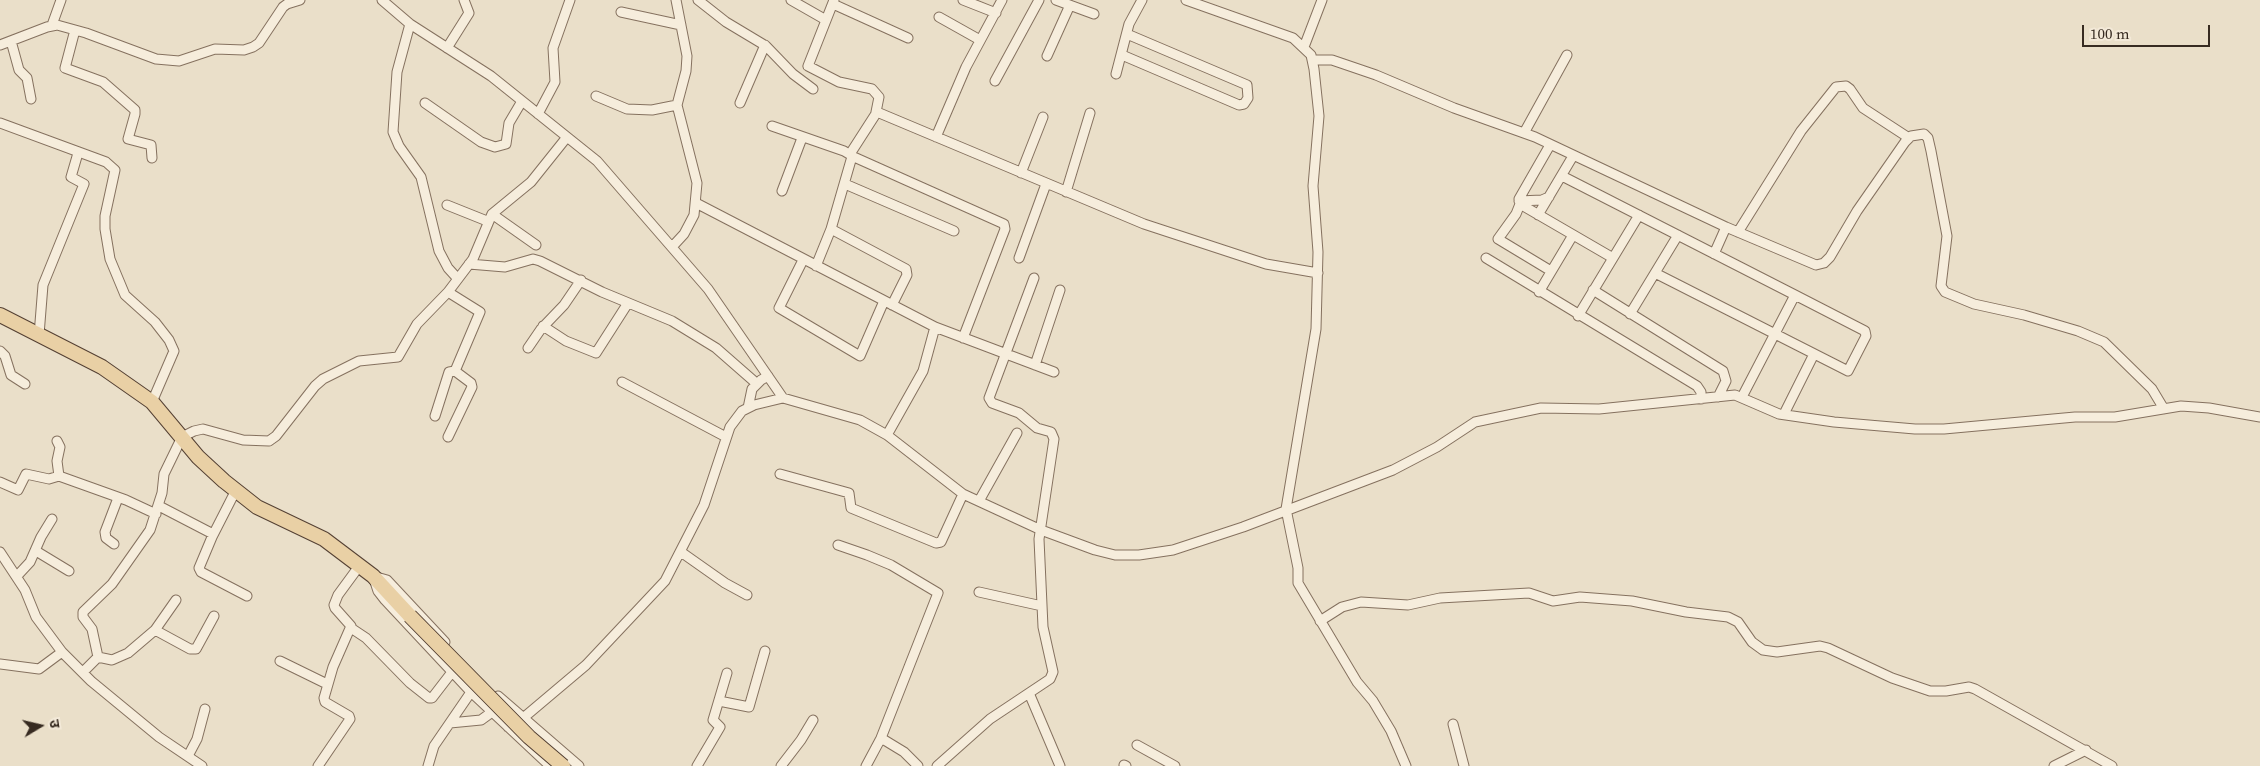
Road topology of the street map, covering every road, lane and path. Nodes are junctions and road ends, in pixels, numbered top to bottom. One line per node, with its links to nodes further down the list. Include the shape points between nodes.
1 (61, 0): 25 (street)
2 (300, 0): 16 (street)
3 (382, 0): 24 (street)
4 (464, 0): 35 (street, via 469,13)
5 (570, 0): 51 (street, via 553,48 554,86)
6 (676, 0): 26 (street)
7 (698, 0): 33 (street)
8 (791, 0): 23 (street)
9 (963, 0): 20 (street)
10 (1002, 0): 20 (street)
11 (1039, 0): 41 (street)
12 (1056, 0): 18 (street)
13 (1142, 0): 28 (street)
14 (1186, 0): 34 (street, via 1293,38)
15 (1322, 0): 34 (street)
16 (283, 2): 27 (street, via 253,48 215,49 179,61 156,59)
17 (834, 2): 23 (street); 29 (street)
18 (1070, 5): 21 (street); 38 (street)
19 (621, 12): 26 (street)
20 (996, 13): 30 (street)
21 (1094, 14)
22 (939, 17): 30 (street)
23 (826, 20): 49 (street, via 808,67 839,82 872,89 879,97)
24 (410, 24): 35 (street); 98 (street, via 397,72 393,132 421,176 438,250)
25 (52, 25): 27 (street); 31 (street)
26 (681, 25): 48 (street, via 686,71)
27 (75, 30): 64 (street, via 65,68 103,82 135,110 129,140 151,145)
28 (1127, 34): 36 (street); 36 (street, via 1247,85 1248,98 1239,105)
29 (908, 38)
30 (980, 40): 57 (street)
31 (11, 41): 32 (street); 44 (street, via 19,70 27,78)
32 (0, 45)
33 (764, 45): 42 (street); 47 (street)
34 (1304, 47): 39 (street)
35 (447, 48): 45 (street, via 491,76)
36 (1122, 55): 40 (street)
37 (1567, 55): 55 (street)
38 (1047, 56)
39 (1312, 60): 55 (street, via 1332,60); 95 (street, via 1319,116 1313,186)
40 (1116, 74)
41 (995, 81)
42 (813, 89)
43 (596, 96): 48 (street, via 635,110)
44 (31, 99)
45 (522, 101): 46 (street, via 509,123 506,144 495,147 481,142); 51 (street)
46 (426, 103)
47 (740, 103)
48 (678, 105): 72 (street, via 695,173)
49 (876, 112): 57 (street); 62 (street)
50 (1090, 113): 70 (street)
51 (538, 114): 56 (street)
52 (1042, 117): 65 (street)
53 (0, 123): 61 (street)
54 (772, 126): 58 (street)
55 (1524, 133): 60 (street)
56 (567, 137): 77 (street, via 531,182); 86 (street, via 597,161)
57 (936, 137): 65 (street)
58 (802, 138): 62 (street); 69 (street)
59 (1909, 138): 82 (street, via 1824,263 1816,265); 82 (street, via 1863,108 1846,86 1836,87 1801,131); 133 (street, via 1924,134 1928,138 1947,236 1941,286 1945,292 1974,304 2024,315 2104,342 2152,389)
60 (1550, 145): 63 (street); 73 (street)
61 (78, 153): 113 (street, via 71,177 84,184 43,285); 131 (street, via 106,162 115,170 105,216 110,259 127,298 155,322 172,346 173,356)
62 (852, 156): 67 (street); 114 (street, via 1005,225)
63 (1573, 156): 66 (street); 78 (street)
64 (152, 158)
65 (1021, 173): 68 (street)
66 (1562, 176): 71 (street); 76 (street)
67 (845, 184): 79 (street); 81 (street)
68 (1046, 184): 70 (street); 88 (street)
69 (782, 190)
70 (1066, 192): 95 (street, via 1144,224 1253,260)
71 (1549, 197): 73 (street); 75 (street)
72 (696, 203): 86 (street, via 690,225); 91 (street)
73 (1519, 203): 75 (street); 94 (street, via 1516,214 1498,239)
74 (447, 205): 77 (street)
75 (1538, 215): 83 (street)
76 (1639, 215): 84 (street); 90 (street)
77 (490, 217): 85 (street); 92 (street)
78 (1726, 227): 82 (street); 87 (street)
79 (831, 229): 93 (street); 106 (street, via 906,270 907,275)
80 (1690, 230): 84 (street)
81 (954, 231)
82 (1738, 232)
83 (1573, 235): 90 (street); 94 (street)
84 (1682, 237): 87 (street); 96 (street)
85 (536, 245)
86 (672, 247): 119 (street, via 708,289)
87 (1714, 254): 104 (street)
88 (1019, 258)
89 (1486, 258): 103 (street)
90 (1613, 258): 101 (street)
91 (803, 260): 93 (street); 106 (street, via 779,308 860,356)
92 (469, 264): 98 (street); 99 (street, via 511,266 533,259)
93 (816, 266): 106 (street)
94 (1551, 271): 103 (street)
95 (1318, 273): 150 (street, via 1316,329)
96 (1655, 273): 107 (street); 112 (street)
97 (1034, 278): 117 (street)
98 (458, 279): 102 (street)
99 (581, 280): 105 (street); 110 (street, via 564,305)
100 (1060, 290): 120 (street)
101 (1594, 290): 107 (street); 109 (street)
102 (448, 292): 121 (street, via 480,312); 139 (street, via 418,324 398,356 359,361 323,379 273,439 243,440 203,429)
103 (1539, 292): 109 (street)
104 (1795, 295): 112 (street); 118 (street, via 1866,334 1848,371)
105 (628, 303): 110 (street, via 596,353 566,341); 125 (street, via 696,334)
106 (888, 303): 111 (street)
107 (1630, 314): 127 (street, via 1723,371 1726,381)
108 (0, 315): 113 (main road)
109 (1578, 316): 130 (street, via 1697,386)
110 (543, 326): 115 (street)
111 (934, 327): 114 (street); 138 (street, via 923,370)
112 (1775, 334): 118 (street); 128 (street)
113 (39, 335): 131 (main road, via 102,367)
114 (963, 338): 117 (street)
115 (528, 348)
116 (0, 351): 126 (street, via 10,375)
117 (1006, 354): 120 (street); 153 (street, via 989,401 1019,413 1037,428 1051,432 1054,439)
118 (1814, 354): 134 (street)
119 (756, 358): 123 (street); 125 (street)
120 (1035, 366): 122 (street)
121 (455, 371): 135 (street, via 449,372); 140 (street, via 472,385)
122 (1054, 372)
123 (768, 376): 125 (street); 129 (street)
124 (622, 382): 141 (street)
125 (756, 383): 132 (street, via 749,395)
126 (25, 384)
127 (1718, 397): 128 (street); 130 (street)
128 (1742, 397): 134 (street)
129 (783, 398): 132 (street); 138 (street, via 860,420)
130 (1701, 399): 150 (street, via 1599,409 1541,408 1488,418 1468,426 1393,470)
131 (152, 402): 139 (main road)
132 (748, 408): 141 (street, via 742,411)
133 (2164, 409): 134 (street, via 2115,417 2076,417 1944,429 1893,428); 136 (street, via 2181,406 2209,408)
134 (1784, 414)
135 (434, 416)
136 (2260, 417)
137 (1017, 433): 149 (street)
138 (887, 435): 147 (street)
139 (182, 437): 146 (main road); 151 (street, via 164,474)
140 (448, 437)
141 (726, 437): 159 (street, via 704,505)
142 (57, 441): 144 (street, via 60,447)
143 (780, 474): 147 (street, via 849,493 852,508 936,543 941,542)
144 (59, 476): 145 (street, via 49,479 26,474 18,490); 148 (street)
145 (0, 482)
146 (236, 490): 154 (street); 160 (main road, via 257,507 324,539)
147 (963, 494): 149 (street)
148 (118, 498): 151 (street); 155 (street, via 105,532 106,538)
149 (979, 501): 153 (street)
150 (1286, 509): 153 (street, via 1173,550 1139,555 1115,555); 170 (street, via 1298,582)
151 (158, 510): 154 (street); 175 (street, via 150,530 121,573 83,612 92,629)
152 (52, 519): 157 (street)
153 (1041, 530): 168 (street)
154 (213, 534): 166 (street, via 200,565 201,572)
155 (114, 544)
156 (838, 545): 192 (street, via 875,558 938,593)
157 (36, 551): 161 (street); 162 (street)
158 (0, 552): 162 (street)
159 (681, 552): 165 (street, via 725,583); 187 (street, via 656,592 586,665)
160 (360, 565): 163 (main road); 171 (street, via 338,595 334,606)
161 (69, 571)
162 (17, 576): 174 (street, via 36,617)
163 (373, 576): 179 (street, via 385,600); 187 (street, via 387,580 482,682); 201 (main road, bridge, via 529,737)
164 (979, 592): 168 (street)
165 (747, 594)
166 (247, 596)
167 (176, 600): 172 (street)
168 (1042, 606): 183 (street, via 1045,640 1054,672 1050,679)
169 (214, 616): 172 (street, via 196,649 190,649)
170 (1320, 622): 194 (street, via 1342,607 1361,602 1408,604 1440,598 1529,593 1553,600 1580,597 1632,601 1686,612 1728,616 1738,622 1752,642 1763,650 1777,652 1820,646 1930,691 1969,687); 210 (street, via 1391,731)
171 (351, 628): 179 (street, via 429,698); 181 (street)
172 (155, 630): 175 (street, via 119,658 107,660)
173 (765, 651): 184 (street, via 749,707)
174 (62, 652): 177 (street, via 39,669); 178 (street)
175 (98, 657): 178 (street)
176 (280, 661): 181 (street)
177 (0, 664)
178 (82, 672): 195 (street, via 159,737)
179 (452, 672): 182 (street)
180 (727, 673): 184 (street)
181 (327, 684): 198 (street, via 325,702 350,719)
182 (471, 692): 186 (street); 189 (street)
183 (1029, 693): 207 (street, via 990,719); 208 (street)
184 (718, 701): 203 (street, via 713,720 720,727)
185 (205, 708): 195 (street, via 197,739)
186 (492, 712): 189 (street, via 481,720); 191 (street)
187 (522, 719): 191 (street); 202 (street)
188 (813, 720): 204 (street)
189 (450, 723): 199 (street, via 434,746)
190 (1453, 724): 211 (street)
191 (508, 727): 200 (street)
192 (881, 738): 205 (street); 206 (street, via 904,752)
193 (1137, 746): 209 (street)
194 (2086, 750): 196 (street); 212 (street)
195 (188, 756): 197 (street)
196 (2109, 765)
197 (202, 766)
198 (318, 766)
199 (428, 766)
200 (550, 766)
201 (563, 766)
202 (579, 766)
203 (697, 766)
204 (781, 766)
205 (866, 766)
206 (918, 766)
207 (937, 766)
208 (1060, 766)
209 (1175, 766)
210 (1406, 766)
211 (1464, 766)
212 (2054, 766)

